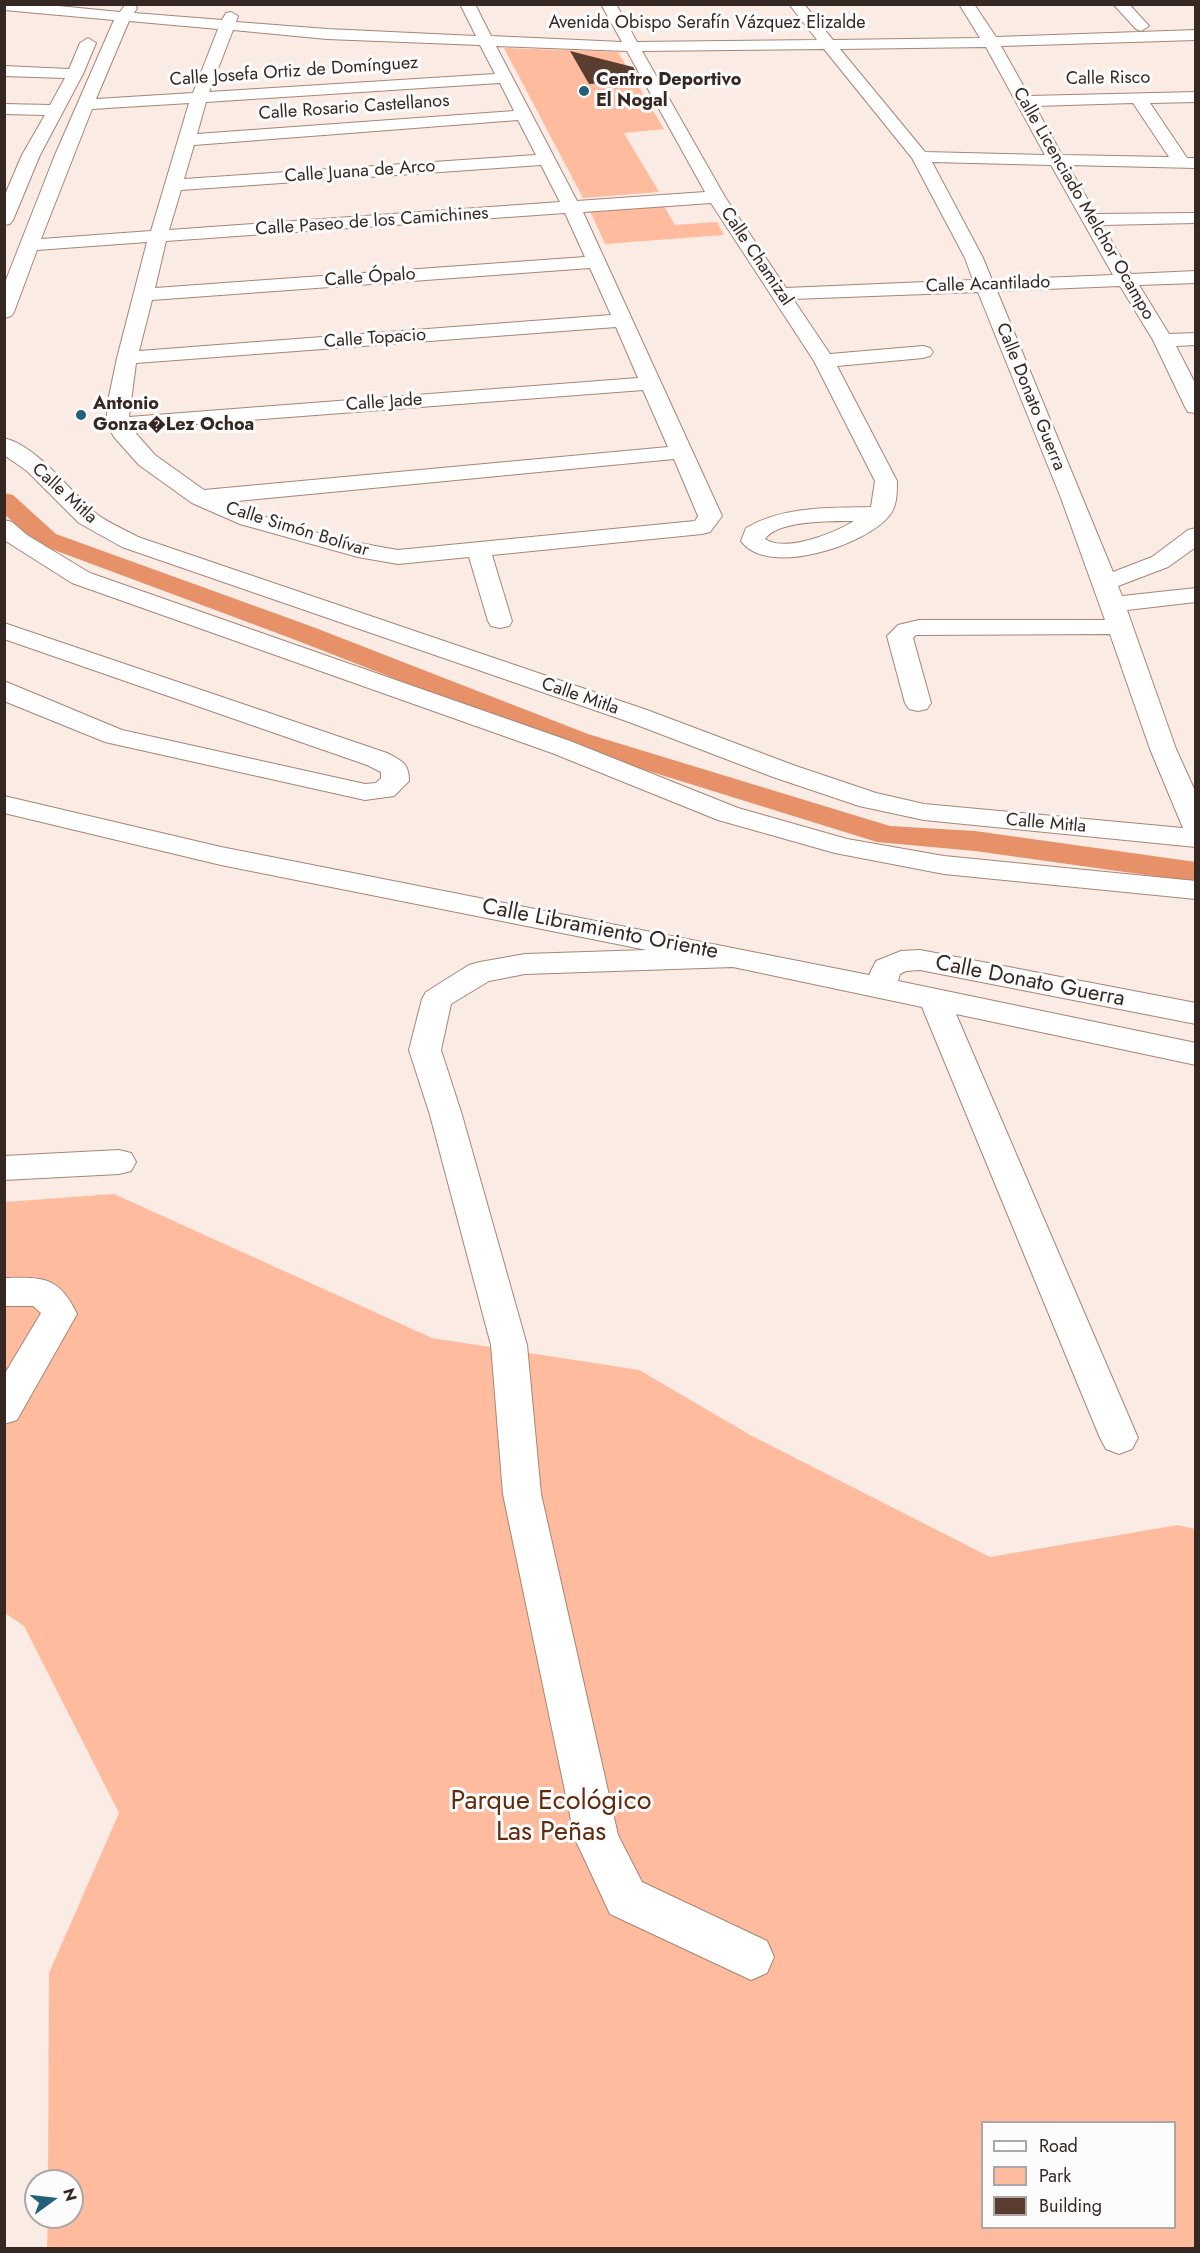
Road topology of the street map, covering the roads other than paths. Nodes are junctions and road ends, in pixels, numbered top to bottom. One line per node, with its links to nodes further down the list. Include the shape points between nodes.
1 (467, 4): 13 (street)
2 (608, 4): 17 (street, Calle Chamizal)
3 (796, 4): 16 (street, Calle Donato Guerra)
4 (966, 4): 15 (street, Calle Licenciado Melchor Ocampo)
5 (1120, 4): 10 (street)
6 (11, 7): 7 (street, Avenida Obispo Serafín Vázquez Elizalde); 11 (street)
7 (113, 9): 8 (street, Avenida Obispo Serafín Vázquez Elizalde); 18 (street); 26 (street)
8 (228, 21): 13 (street, Avenida Obispo Serafín Vázquez Elizalde, via 327,34); 13 (street, Avenida Obispo Serafín Vázquez Elizalde, via 298,17); 23 (street)
9 (1196, 23): 10 (street, Avenida Obispo Serafín Vázquez Elizalde)
10 (1141, 26): 15 (street, Avenida Obispo Serafín Vázquez Elizalde)
11 (56, 27)
12 (72, 35): 18 (street)
13 (483, 35): 17 (street, Avenida Obispo Serafín Vázquez Elizalde); 21 (street)
14 (1196, 35): 15 (street, Avenida Obispo Serafín Vázquez Elizalde)
15 (987, 37): 16 (street, Avenida Obispo Serafín Vázquez Elizalde); 25 (street, Calle Licenciado Melchor Ocampo)
16 (823, 40): 17 (street, Avenida Obispo Serafín Vázquez Elizalde); 33 (street, Calle Donato Guerra)
17 (628, 41): 38 (street, Calle Chamizal)
18 (88, 43): 20 (street)
19 (4, 71): 20 (street)
20 (75, 74): 28 (street)
21 (506, 78): 23 (street, Calle Josefa Ortiz de Domínguez); 29 (street)
22 (1196, 97): 24 (street, Calle Risco)
23 (199, 98): 26 (street, Calle Josefa Ortiz de Domínguez); 30 (street)
24 (1138, 98): 25 (street, Calle Risco); 36 (street)
25 (1022, 101): 35 (street, Calle Licenciado Melchor Ocampo)
26 (85, 105): 44 (street)
27 (4, 109): 28 (street)
28 (54, 110): 32 (street)
29 (524, 115): 30 (street, Calle Rosario Castellanos); 34 (street)
30 (186, 140): 37 (street)
31 (13, 155): 32 (street)
32 (31, 155): 41 (street)
33 (920, 158): 35 (street); 48 (street, Calle Donato Guerra, via 974,258)
34 (547, 159): 37 (street, Calle Juana de Arco); 39 (street)
35 (1056, 160): 36 (street); 42 (street, Calle Licenciado Melchor Ocampo)
36 (1188, 163)
37 (173, 185): 43 (street)
38 (716, 197): 39 (street, Calle Paseo de los Camichines); 49 (street, Calle Chamizal)
39 (571, 208): 43 (street, Calle Paseo de los Camichines); 45 (street)
40 (1196, 218): 42 (street)
41 (4, 220)
42 (1090, 220): 47 (street, Calle Licenciado Melchor Ocampo)
43 (158, 237): 44 (street, Calle Paseo de los Camichines); 50 (street)
44 (29, 245): 51 (street)
45 (596, 262): 50 (street, Calle Ópalo); 52 (street)
46 (1196, 277): 47 (street, Calle Acantilado)
47 (1125, 279): 48 (street, Calle Acantilado); 54 (street, Calle Licenciado Melchor Ocampo)
48 (984, 285): 49 (street, Calle Acantilado); 69 (street, Calle Donato Guerra)
49 (780, 294): 57 (street, Calle Chamizal)
50 (143, 295): 56 (street)
51 (4, 312)
52 (623, 320): 56 (street, Calle Topacio); 58 (street)
53 (1196, 339): 54 (street)
54 (1163, 340): 59 (street, Calle Licenciado Melchor Ocampo)
55 (923, 352): 57 (street)
56 (127, 358): 60 (street)
57 (824, 361): 64 (street, Calle Chamizal, via 886,481 886,498)
58 (651, 383): 60 (street, Calle Jade); 62 (street)
59 (1194, 402)
60 (118, 424): 63 (street, Calle Simón Bolívar, via 147,460)
61 (4, 444): 76 (street, Calle Mitla, via 35,466 87,518 130,542 638,716 869,800 924,812)
62 (682, 452): 63 (street); 67 (street, Calle Simón Bolívar, via 710,516 702,527)
63 (200, 498): 67 (street, Calle Simón Bolívar, via 248,519 366,552 398,557)
64 (879, 514)
65 (4, 527): 77 (street, via 81,578 561,747 728,814 845,847 945,865)
66 (1196, 535): 69 (street)
67 (478, 549): 70 (street)
68 (1196, 595): 69 (street)
69 (1112, 605): 73 (street, via 907,630 900,636); 75 (street, Calle Donato Guerra, via 1163,749)
70 (500, 621)
71 (4, 630): 72 (street, via 377,759 395,768 395,781 384,790 365,792 114,736)
72 (4, 689)
73 (918, 703)
74 (4, 804): 78 (street, Calle Libramiento Oriente, via 221,856)
75 (1196, 827)
76 (1196, 838)
77 (1196, 890)
78 (733, 957): 79 (street, Calle Libramiento Oriente); 88 (street, via 525,964 480,972 437,999 425,1050 509,1345 522,1494 597,1839 626,1898)
79 (880, 989): 80 (street, Calle Libramiento Oriente); 81 (street, Calle Donato Guerra, via 887,968 901,961 920,960)
80 (934, 999): 82 (street, Calle Libramiento Oriente); 87 (street)
81 (1196, 1014)
82 (1196, 1053)
83 (120, 1162): 84 (street)
84 (4, 1168)
85 (4, 1292): 86 (street, via 43,1293 54,1300 59,1314)
86 (4, 1409)
87 (1119, 1438)
88 (751, 1957)

